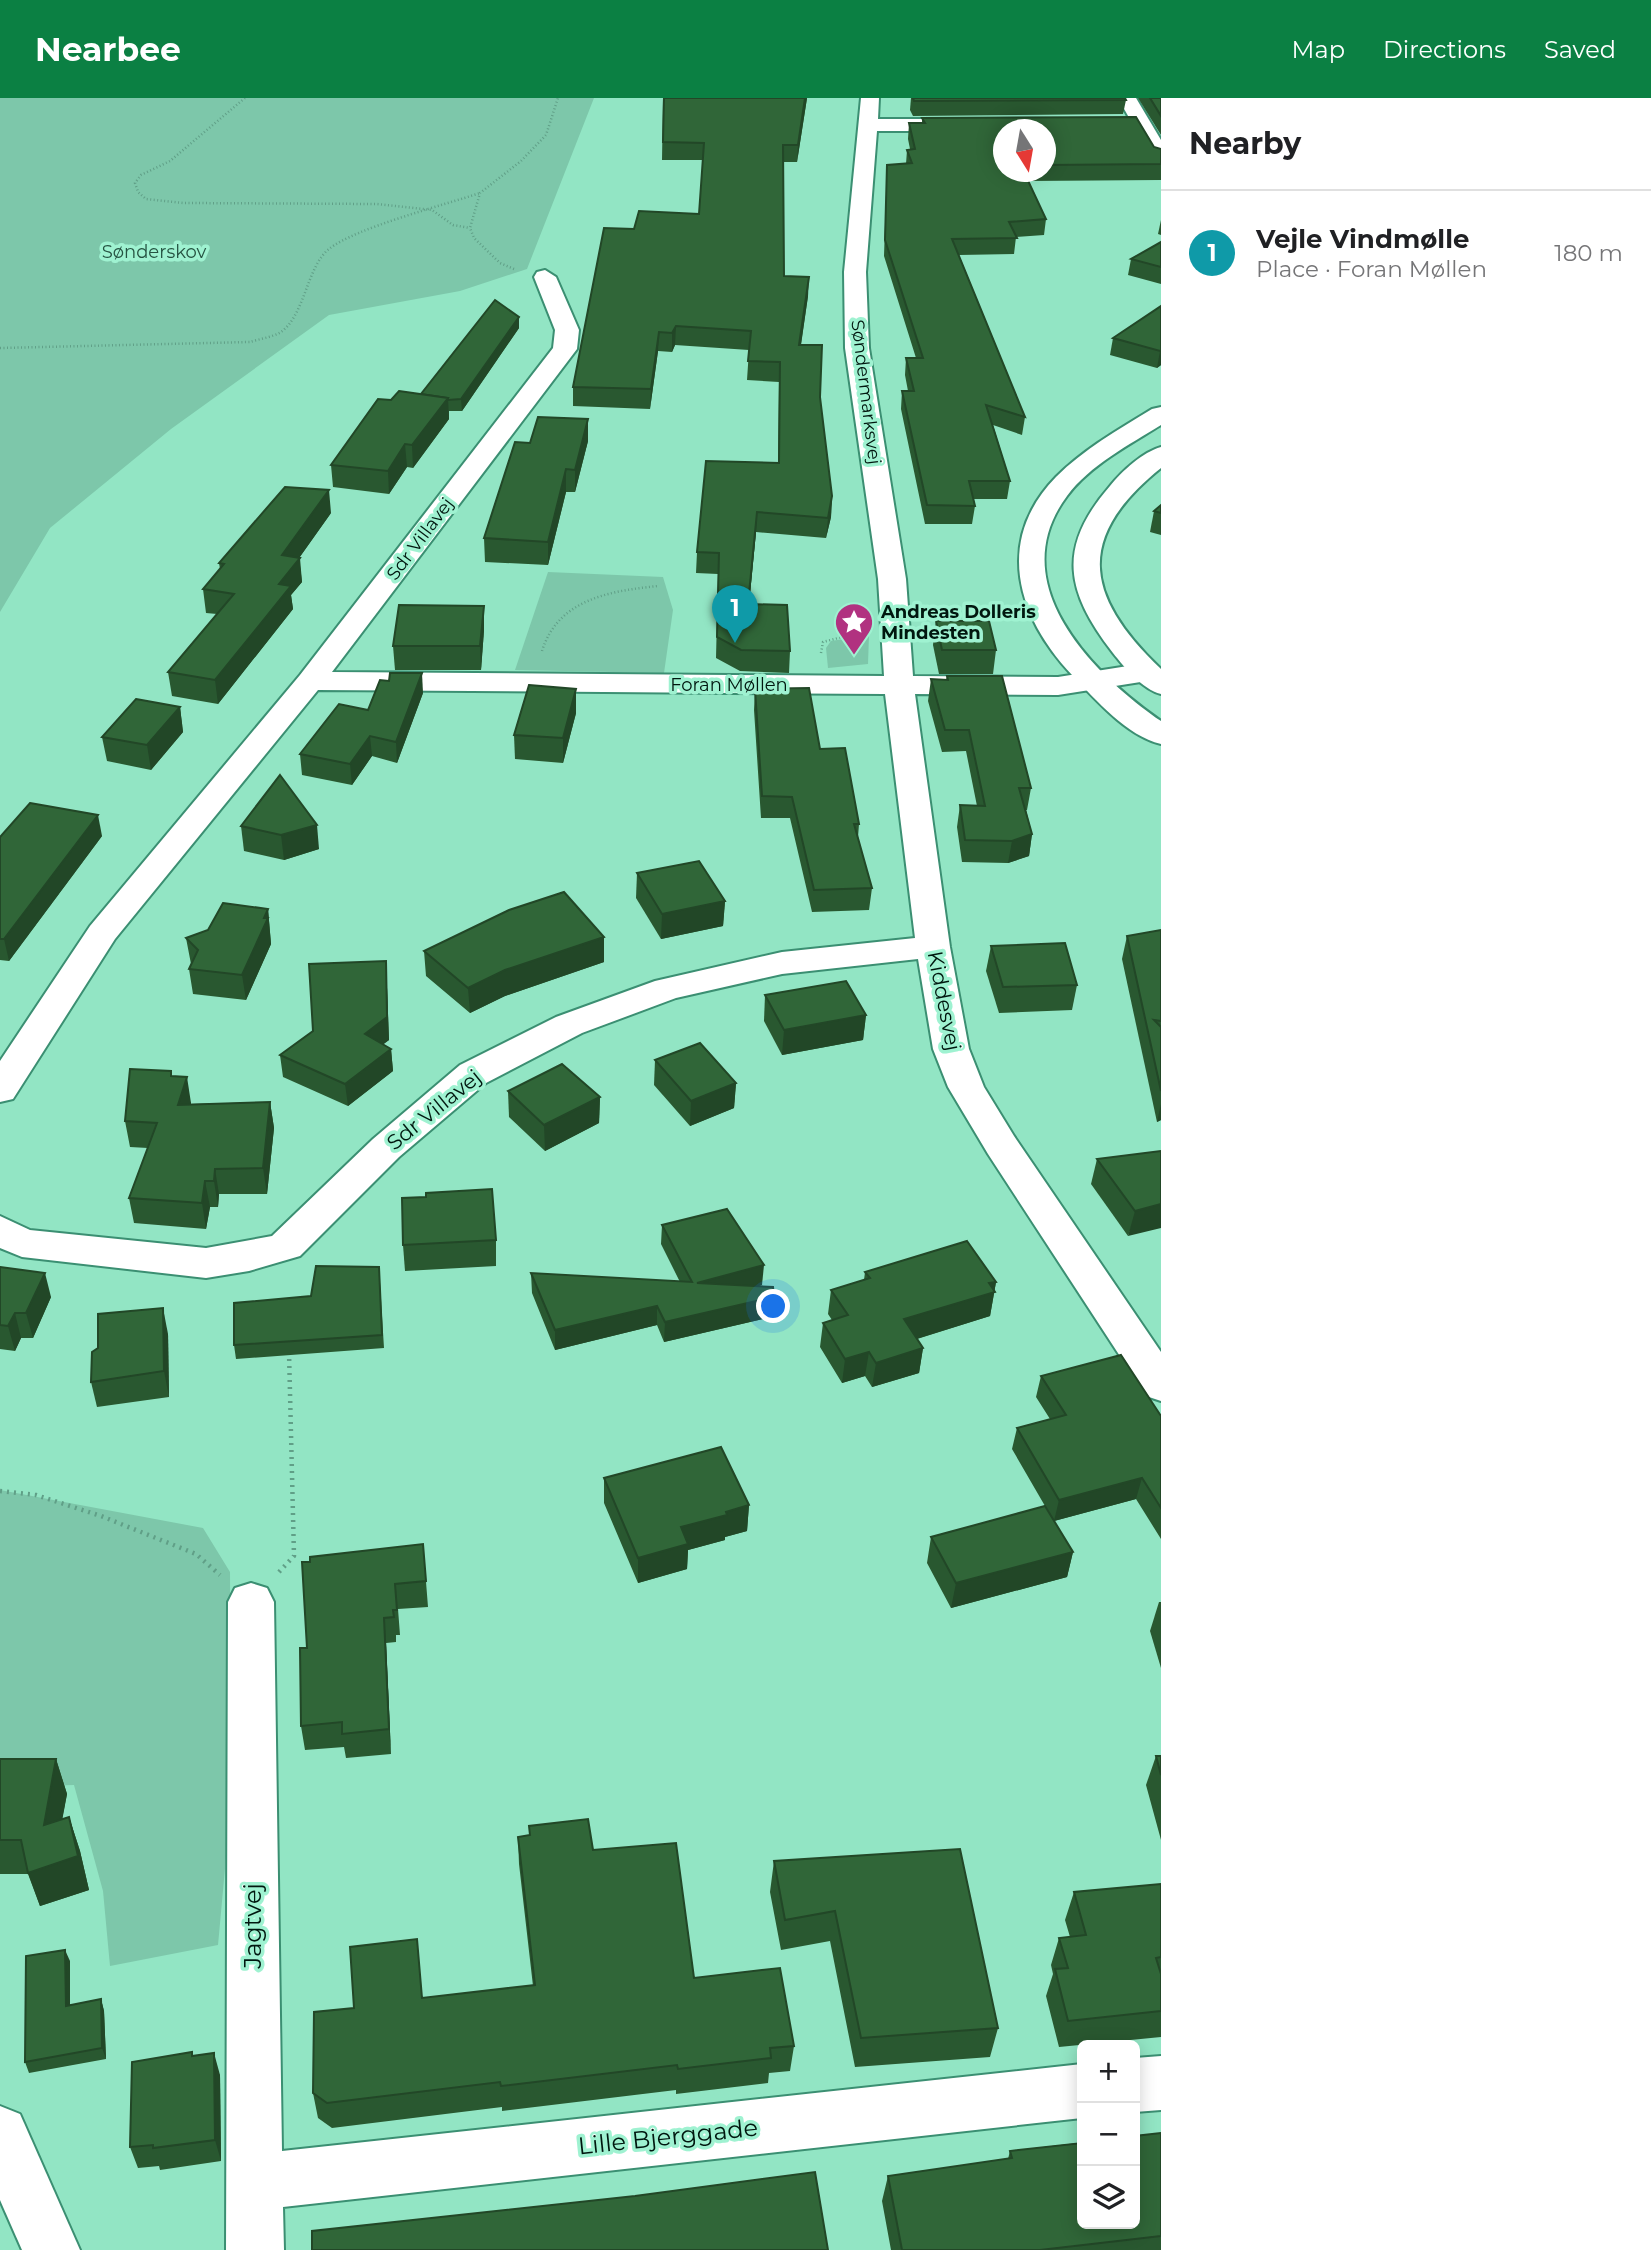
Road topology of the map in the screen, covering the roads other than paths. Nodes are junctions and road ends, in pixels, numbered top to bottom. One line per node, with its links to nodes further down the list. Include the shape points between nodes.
1 (870, 98): 5 (street, Søndermarksvej)
2 (1127, 98): 3 (street)
3 (1141, 123): 4 (street); 7 (street)
4 (1114, 124)
5 (868, 125): 6 (street); 14 (street, Søndermarksvej, via 855,272 857,348 892,579)
6 (977, 125)
7 (1161, 157)
8 (545, 277): 12 (street, Sdr Villavej, via 567,330 565,349)
9 (1161, 414): 13 (street, via 1093,459 1057,492 1036,527 1031,563 1034,591 1044,618)
10 (1161, 455): 11 (street, via 1109,497 1088,534 1085,565 1091,599 1113,636)
11 (1154, 678): 13 (street, Foran Møllen)
12 (310, 681): 14 (street, Foran Møllen); 17 (street, Sdr Villavej, via 103,933)
13 (1093, 682): 14 (street, Foran Møllen); 15 (street, via 1127,713)
14 (899, 686): 16 (street, Kiddesvej)
15 (1161, 735)
16 (933, 947): 18 (street, Sdr Villavej, via 782,963 667,989 569,1025 473,1074 386,1148 286,1246 206,1263 22,1244); 19 (street, Kiddesvej, via 951,1049 966,1087)
17 (0, 1090)
18 (0, 1230)
19 (1161, 1385)
20 (250, 1602): 25 (street, Jagtvej)
21 (1161, 2082): 22 (street)
22 (1140, 2084)
23 (1077, 2092): 25 (street, Lille Bjerggade)
24 (0, 2134): 26 (street)
25 (254, 2182): 27 (street, Jagtvej)
26 (51, 2250)
27 (255, 2250)

